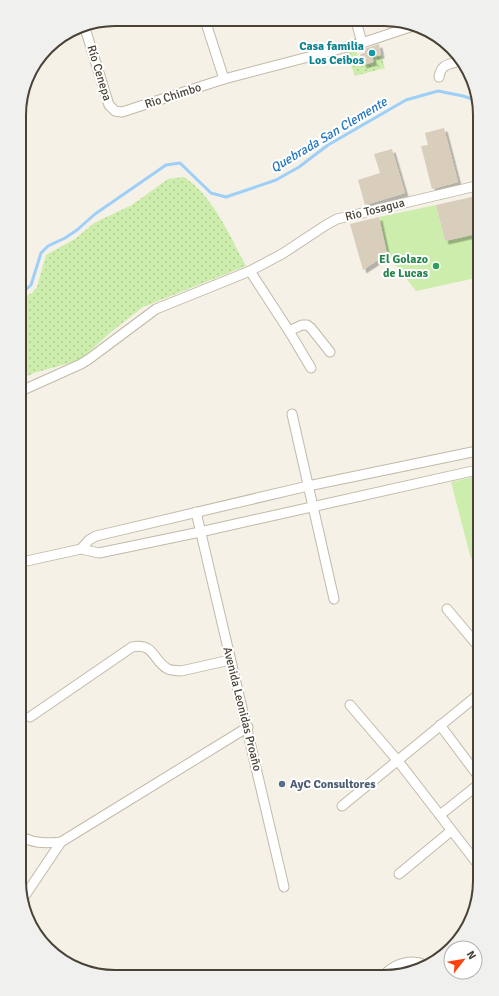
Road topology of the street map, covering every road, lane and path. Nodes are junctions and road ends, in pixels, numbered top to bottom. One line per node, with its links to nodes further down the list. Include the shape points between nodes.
1 (207, 26): 8 (street)
2 (358, 26): 5 (street)
3 (404, 29): 5 (street, Rio Chimbo)
4 (86, 31): 9 (street, Río Cenepa, via 109,105 115,111)
5 (362, 43): 8 (street, Rio Chimbo)
6 (455, 62): 7 (street, via 443,66)
7 (439, 77)
8 (224, 79): 9 (street, Rio Chimbo)
9 (122, 112)
10 (473, 187): 11 (street, Rio Tosagua, via 337,219)
11 (250, 271): 12 (street); 15 (street, Rio Tosagua, via 156,309 90,359)
12 (288, 331): 13 (street, via 307,325); 14 (street)
13 (330, 352)
14 (311, 368)
15 (26, 389)
16 (292, 414): 19 (street)
17 (473, 452): 19 (street)
18 (473, 471): 20 (street)
19 (308, 486): 20 (street); 21 (street)
20 (313, 506): 22 (street); 25 (street)
21 (196, 512): 22 (street, Avenida Leonidas Proaño); 23 (street, via 96,536)
22 (200, 532): 23 (street, via 99,553); 28 (street, Avenida Leonidas Proaño)
23 (80, 548): 24 (street)
24 (26, 561)
25 (334, 599)
26 (447, 609): 27 (street)
27 (473, 640)
28 (230, 660): 31 (street, via 181,671 167,668 141,645 132,647); 33 (street, Avenida Leonidas Proaño)
29 (473, 699): 32 (street)
30 (350, 705): 34 (street)
31 (30, 717)
32 (440, 725): 34 (street); 35 (street)
33 (248, 727): 41 (street); 44 (street, Avenida Leonidas Proaño)
34 (398, 761): 37 (street); 38 (street)
35 (473, 769)
36 (473, 789): 38 (street)
37 (342, 806)
38 (440, 815): 39 (street)
39 (451, 831): 42 (street); 43 (street)
40 (26, 839): 41 (street, via 43,843)
41 (61, 842): 45 (street)
42 (473, 858)
43 (399, 874)
44 (284, 887)
45 (27, 892)
46 (420, 962): 47 (street, via 401,964)
47 (390, 970)

